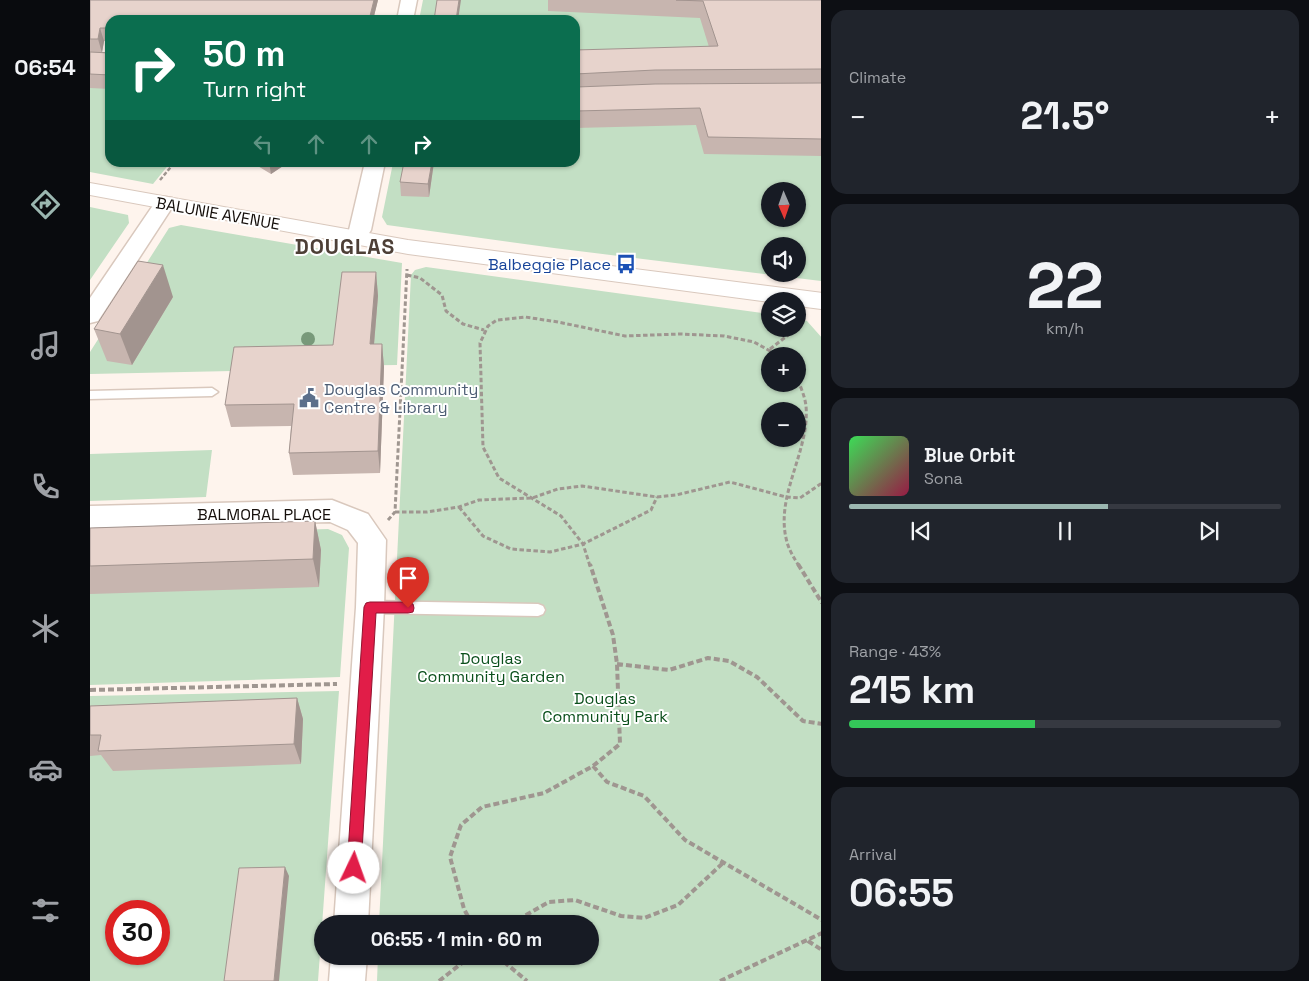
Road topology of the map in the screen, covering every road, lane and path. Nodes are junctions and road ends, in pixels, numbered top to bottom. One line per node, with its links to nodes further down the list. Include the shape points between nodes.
1 (409, 0): 2 (street)
2 (406, 15)
3 (374, 167): 6 (street)
4 (90, 188): 5 (street, BALUNIE AVENUE)
5 (165, 203): 6 (street, BALUNIE AVENUE); 10 (street)
6 (356, 238): 7 (street, BALUNIE AVENUE)
7 (408, 247): 8 (path); 9 (street, BALUNIE AVENUE)
8 (407, 275): 11 (path, via 420,278 442,296 446,311 463,324); 23 (path)
9 (821, 301)
10 (90, 315)
11 (484, 330): 13 (path, via 496,320 514,317 560,321 623,336 697,335 747,339); 20 (path, via 480,343 483,447 499,478)
12 (786, 337): 14 (path)
13 (765, 347)
14 (773, 347)
15 (212, 392): 17 (lane)
16 (802, 392): 19 (path, via 806,404 806,426)
17 (90, 395)
18 (821, 484): 19 (path, via 800,498)
19 (786, 497): 21 (path, via 730,482); 27 (path, via 784,527 787,543)
20 (532, 498): 21 (path, via 558,489 582,486); 22 (path, via 479,500); 26 (path, via 561,516)
21 (657, 498): 26 (path, via 651,510)
22 (459, 507): 23 (path); 26 (path, via 482,536 511,549 550,552)
23 (395, 512): 25 (path)
24 (90, 517): 25 (street, BALMORAL PLACE, via 332,511 358,522)
25 (372, 540): 28 (street)
26 (583, 544): 30 (path, via 613,636)
27 (821, 601)
28 (370, 607): 29 (lane); 31 (street)
29 (538, 610)
30 (617, 664): 33 (path, via 669,670 708,658 729,661 756,677 803,720); 34 (path, via 620,744)
31 (365, 683): 32 (path); 36 (street)
32 (90, 690)
33 (821, 724)
34 (593, 766): 35 (path, via 607,782 644,796 686,840); 37 (path, via 544,793 482,807 461,825 450,857)
35 (724, 862): 38 (path, via 678,905 644,918 621,916 575,900 549,902); 39 (path)
36 (351, 915)
37 (467, 915)
38 (526, 915)
39 (821, 919)
40 (821, 933): 41 (path)
41 (807, 940): 42 (path); 49 (path)
42 (821, 949)
43 (348, 965): 46 (street)
44 (459, 965): 47 (path)
45 (507, 965): 48 (path)
46 (347, 981)
47 (439, 981)
48 (528, 981)
49 (720, 981)

